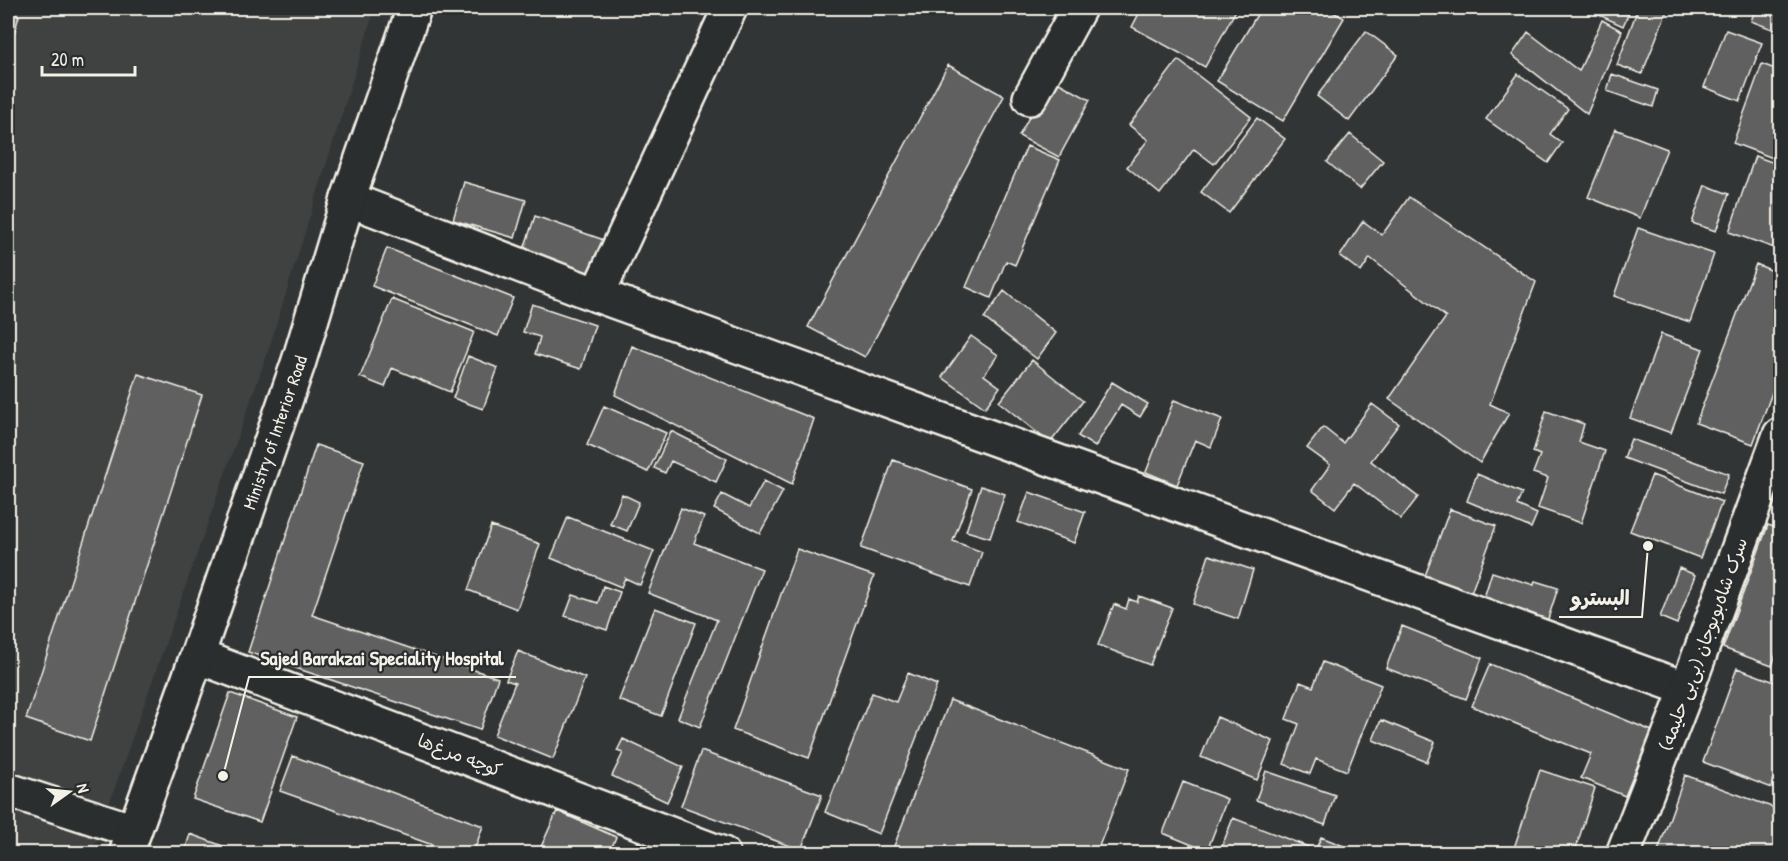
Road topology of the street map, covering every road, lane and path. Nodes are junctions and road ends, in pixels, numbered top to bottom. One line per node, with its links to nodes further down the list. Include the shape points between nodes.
1 (414, 8): 5 (street, Ministry of Interior Road)
2 (730, 8): 6 (street)
3 (1079, 8): 4 (street)
4 (1030, 98)
5 (348, 199): 6 (street); 8 (street, Ministry of Interior Road, via 299,361)
6 (597, 295): 9 (street)
7 (1780, 435): 9 (street, سرک شاه‌بوبوجان (بی‌بی حلیمه))
8 (197, 656): 11 (street, Ministry of Interior Road); 12 (street, کوچه مرغ‌ها)
9 (1687, 688): 13 (street, سرک شاه‌بوبوجان (بی‌بی حلیمه))
10 (8, 790): 11 (street)
11 (130, 842)
12 (723, 854)
13 (1623, 854)

